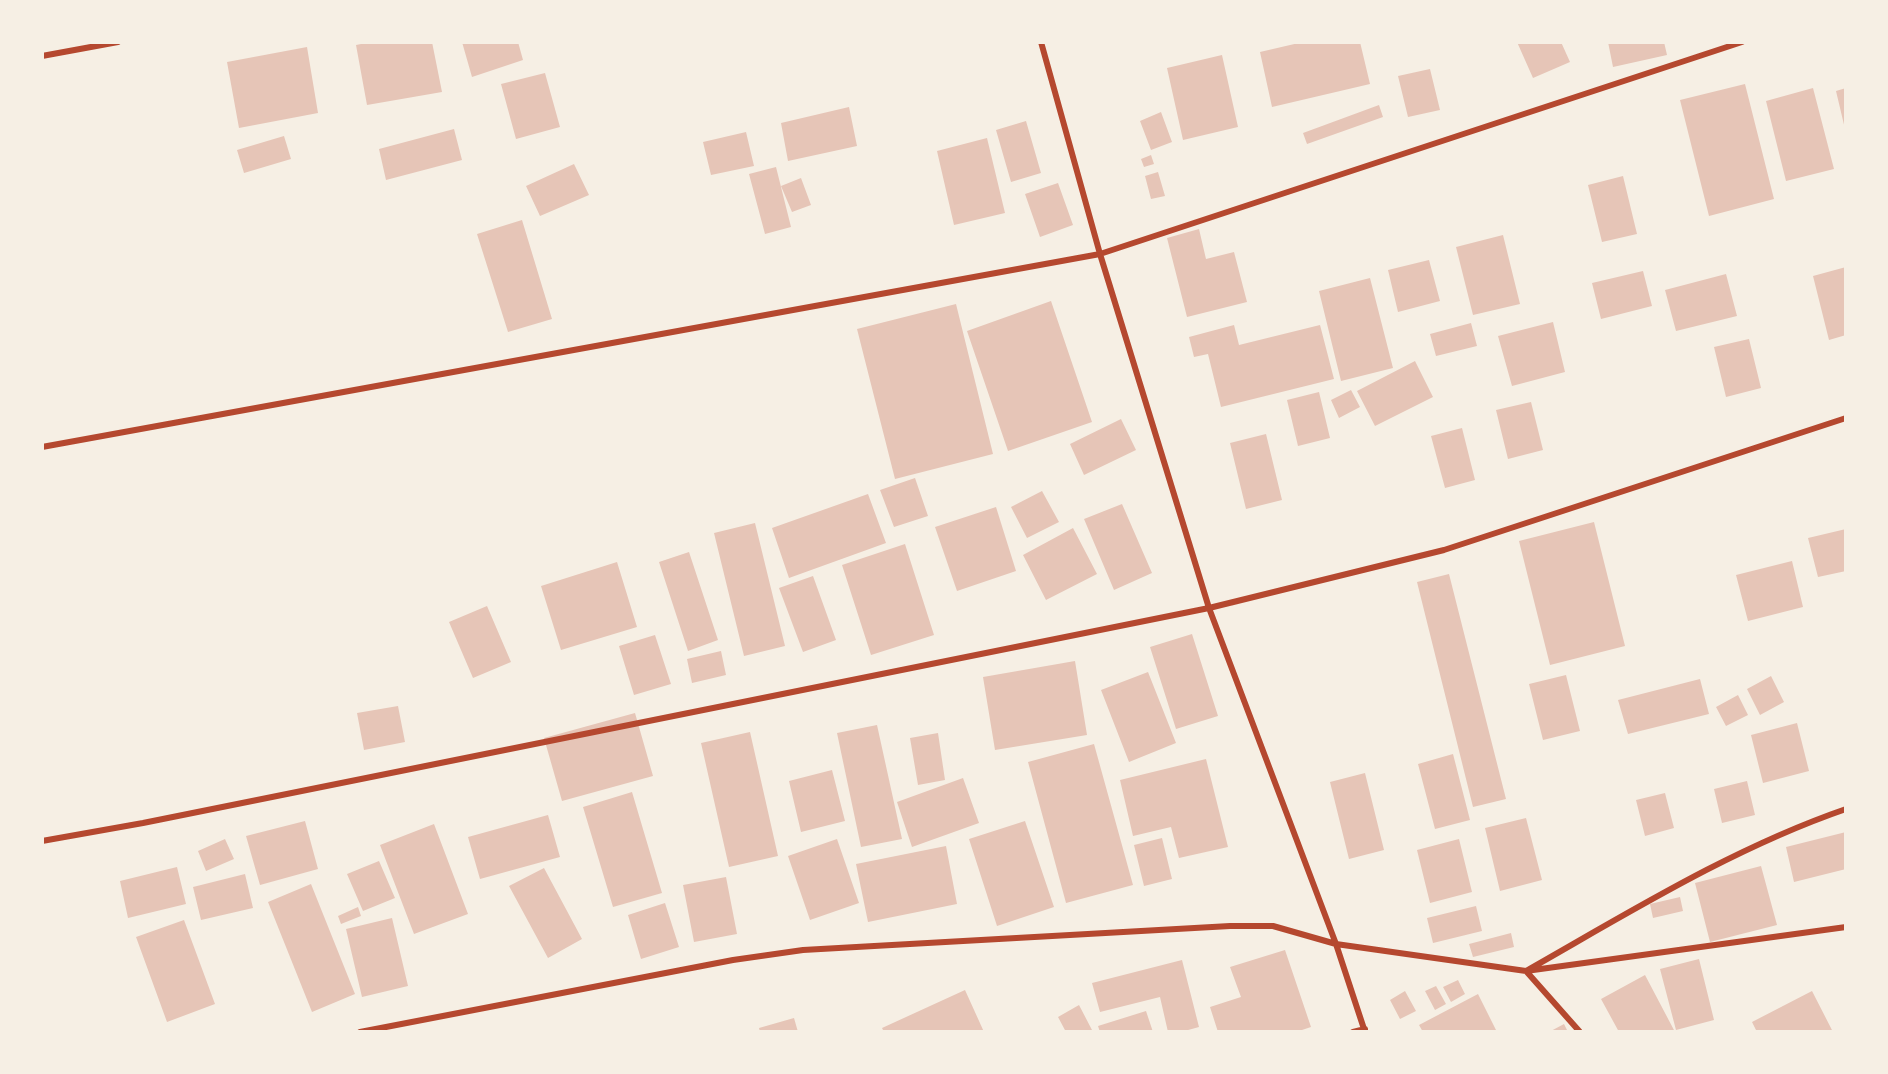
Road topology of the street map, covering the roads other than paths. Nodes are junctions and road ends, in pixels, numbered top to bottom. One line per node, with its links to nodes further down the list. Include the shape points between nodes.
1 (118, 42): 4 (street)
2 (1041, 42): 5 (street)
3 (1742, 42): 5 (street)
4 (42, 56)
5 (1100, 254): 7 (street); 8 (street)
6 (1846, 418): 8 (street, via 1444,550)
7 (42, 447)
8 (1209, 608): 10 (street); 12 (street)
9 (1846, 809): 13 (street, via 1753,847 1683,882)
10 (42, 842)
11 (1846, 927): 13 (street)
12 (1336, 944): 13 (street); 14 (street); 15 (street, via 1273,926 1230,926 803,950)
13 (1526, 970): 17 (street)
14 (1365, 1031): 16 (street)
15 (360, 1032)
16 (1353, 1032)
17 (1580, 1032)

